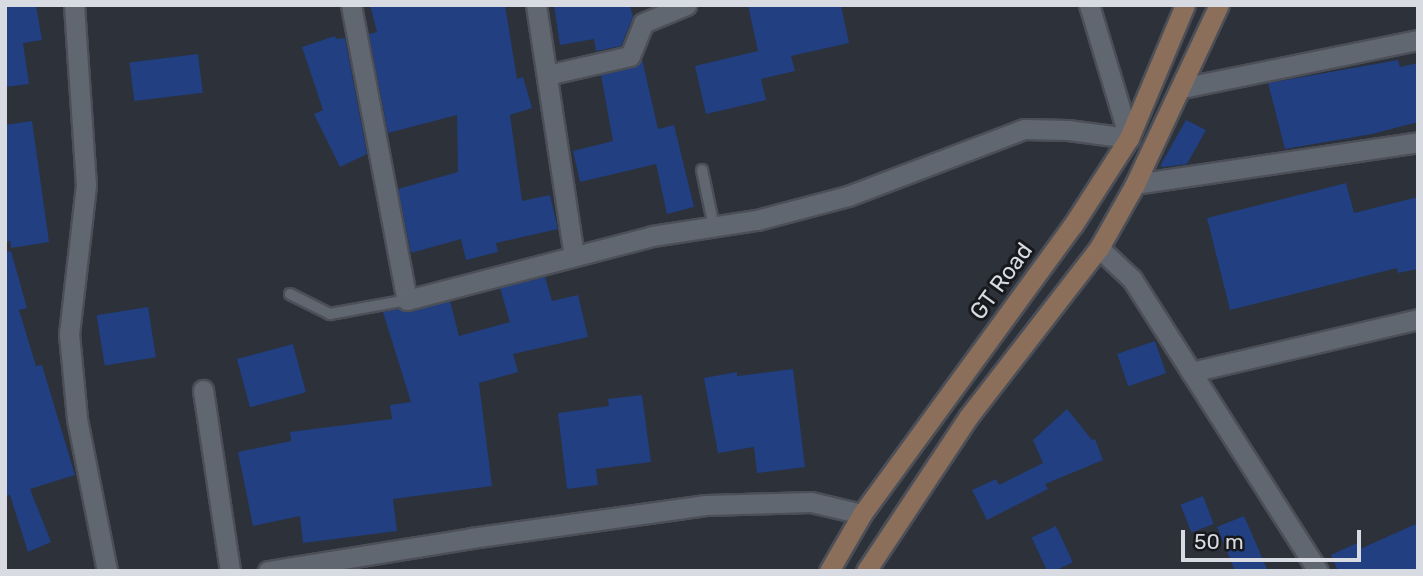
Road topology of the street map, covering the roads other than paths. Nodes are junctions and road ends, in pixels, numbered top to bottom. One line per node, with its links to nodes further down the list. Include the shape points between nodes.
1 (74, 5): 24 (street, via 86,186 69,334 77,419)
2 (351, 5): 19 (street)
3 (536, 5): 9 (street)
4 (686, 5): 9 (street, via 643,23 630,56)
5 (1089, 5): 11 (street)
6 (1185, 5): 11 (main road, GT Road)
7 (1219, 5): 10 (main road)
8 (1418, 40): 10 (street)
9 (547, 75): 17 (street)
10 (1182, 88): 14 (main road)
11 (1129, 138): 15 (street, via 1024,129 848,196); 23 (main road, GT Road, via 1073,225)
12 (1418, 142): 14 (street)
13 (702, 170): 15 (lane)
14 (1135, 184): 16 (main road)
15 (715, 226): 17 (street)
16 (1099, 248): 21 (street, via 1132,279); 28 (main road, via 969,416)
17 (575, 255): 19 (street)
18 (290, 294): 19 (lane, via 330,314)
19 (407, 300)
20 (1418, 319): 21 (street)
21 (1191, 372): 29 (street)
22 (203, 390): 25 (street)
23 (862, 514): 26 (street, via 811,502 706,505); 27 (main road, GT Road)
24 (107, 571)
25 (230, 571)
26 (268, 571)
27 (829, 571)
28 (866, 571)
29 (1318, 571)

